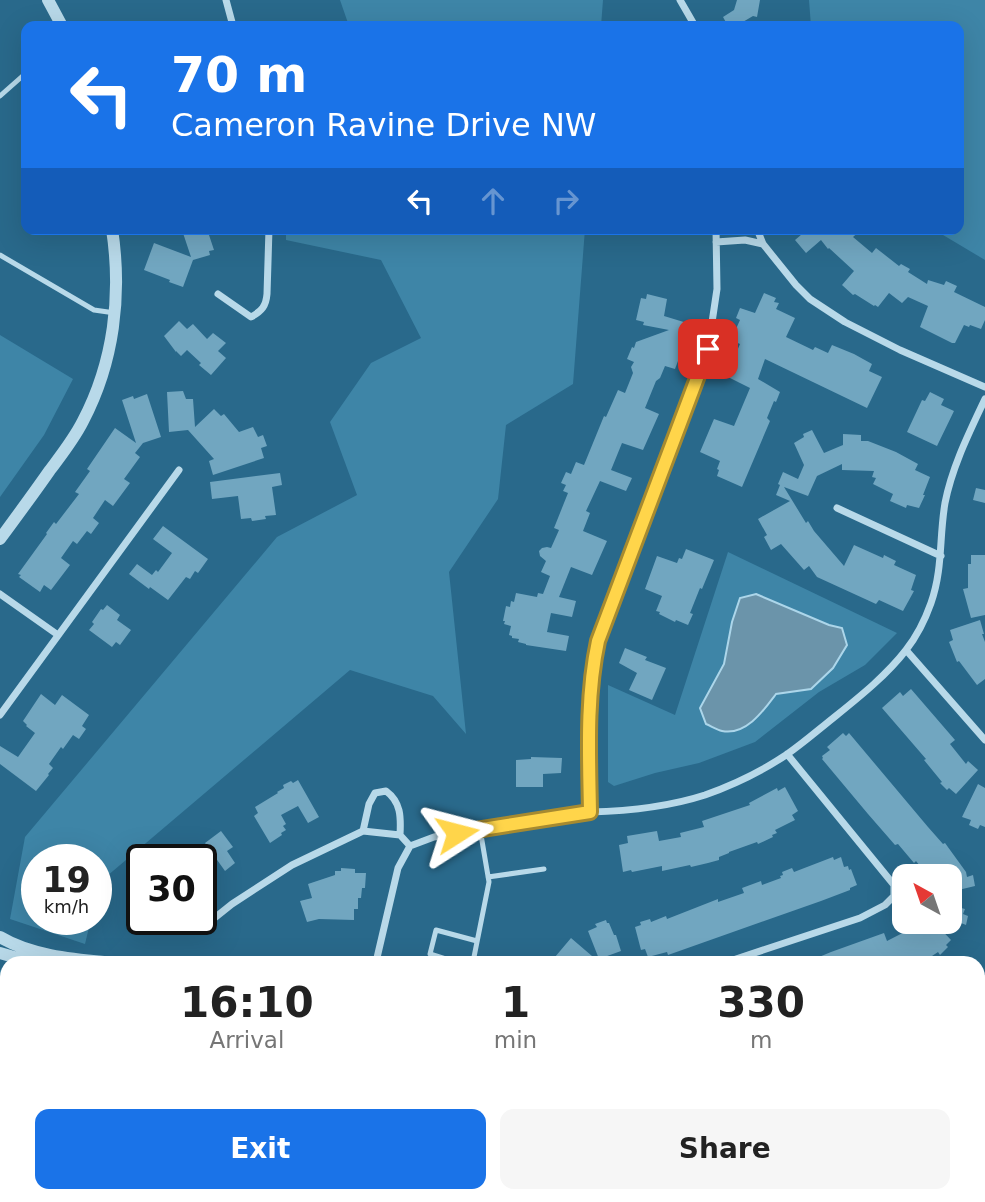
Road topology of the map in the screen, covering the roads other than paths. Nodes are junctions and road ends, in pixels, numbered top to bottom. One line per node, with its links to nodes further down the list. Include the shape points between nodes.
1 (48, 0): 4 (street)
2 (226, 0): 5 (street)
3 (680, 0): 6 (street)
4 (59, 21)
5 (232, 21)
6 (692, 21)
7 (21, 77): 8 (lane)
8 (0, 96)
9 (113, 235): 17 (street)
10 (269, 235): 16 (street, via 262,312 251,317)
11 (716, 235): 13 (street)
12 (760, 235): 14 (street)
13 (716, 242): 14 (street); 30 (street, via 717,289 708,349 598,641 590,699)
14 (763, 243): 18 (street, via 810,299 845,322)
15 (0, 255): 17 (lane, via 94,310)
16 (218, 293)
17 (115, 313): 22 (street, via 108,359 83,423)
18 (985, 387)
19 (985, 399): 23 (street, via 951,477)
20 (179, 470): 25 (street)
21 (837, 508): 23 (street)
22 (0, 539)
23 (941, 556): 26 (street, via 931,604)
24 (0, 594): 25 (street)
25 (58, 635): 27 (street)
26 (906, 650): 28 (street); 29 (street, via 863,694)
27 (0, 715)
28 (985, 740)
29 (787, 754): 30 (street, via 706,794 667,805); 44 (street, via 894,885 894,896 860,918)
30 (590, 812): 31 (street)
31 (480, 829): 34 (street); 36 (lane)
32 (363, 831): 33 (street); 33 (street, via 375,793 386,790 399,809); 37 (street, via 292,865)
33 (400, 835): 34 (street)
34 (410, 846): 41 (street, via 398,868)
35 (544, 869): 36 (lane)
36 (488, 877): 39 (lane)
37 (217, 916)
38 (4, 939): 40 (street)
39 (477, 941): 42 (lane, via 436,930 430,954); 43 (lane)
40 (55, 956)
41 (377, 956)
42 (436, 956)
43 (474, 956)
44 (745, 956)

